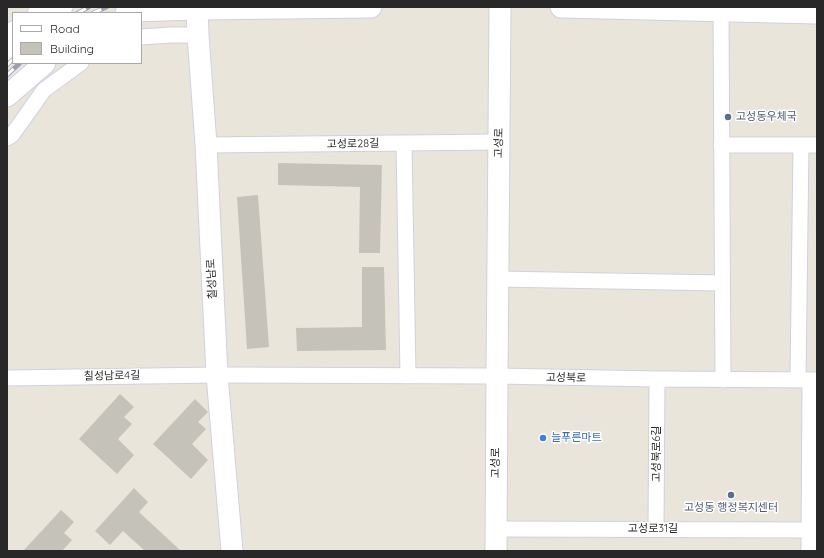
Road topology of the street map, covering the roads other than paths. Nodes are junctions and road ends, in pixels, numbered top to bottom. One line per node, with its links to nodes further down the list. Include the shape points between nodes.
1 (371, 7): 4 (street)
2 (500, 7): 14 (street, 고성로)
3 (561, 7): 5 (street)
4 (197, 8): 6 (street); 8 (street, 칠성남로)
5 (721, 9): 7 (street); 17 (street)
6 (129, 12)
7 (817, 13)
8 (198, 35): 9 (street); 16 (street, 칠성남로)
9 (142, 37)
10 (44, 64): 12 (street)
11 (79, 64): 13 (street, via 44,90 12,135)
12 (7, 96)
13 (7, 138)
14 (500, 142): 15 (street, 고성로28길); 20 (street, 고성로)
15 (404, 143): 16 (street, 고성로28길); 23 (street)
16 (206, 145): 22 (street, 칠성남로)
17 (721, 145): 18 (street); 21 (street)
18 (801, 145): 19 (street); 28 (street)
19 (817, 145)
20 (498, 279): 21 (street); 24 (street, 고성로)
21 (722, 283): 27 (street)
22 (217, 375): 23 (street, 고성북로); 25 (street, 칠성남로4길); 32 (street, 칠성남로)
23 (408, 376): 24 (street, 고성북로)
24 (497, 376): 26 (street, 고성북로); 29 (street, 고성로)
25 (7, 378)
26 (657, 380): 27 (street, 고성북로); 30 (street, 고성북로6길)
27 (723, 380): 28 (street, 고성북로)
28 (808, 380): 31 (street)
29 (496, 529): 30 (street, 고성로31길); 33 (street, 고성로)
30 (656, 529): 31 (street, 고성로31길)
31 (809, 530): 34 (street)
32 (232, 551)
33 (496, 551)
34 (809, 551)

